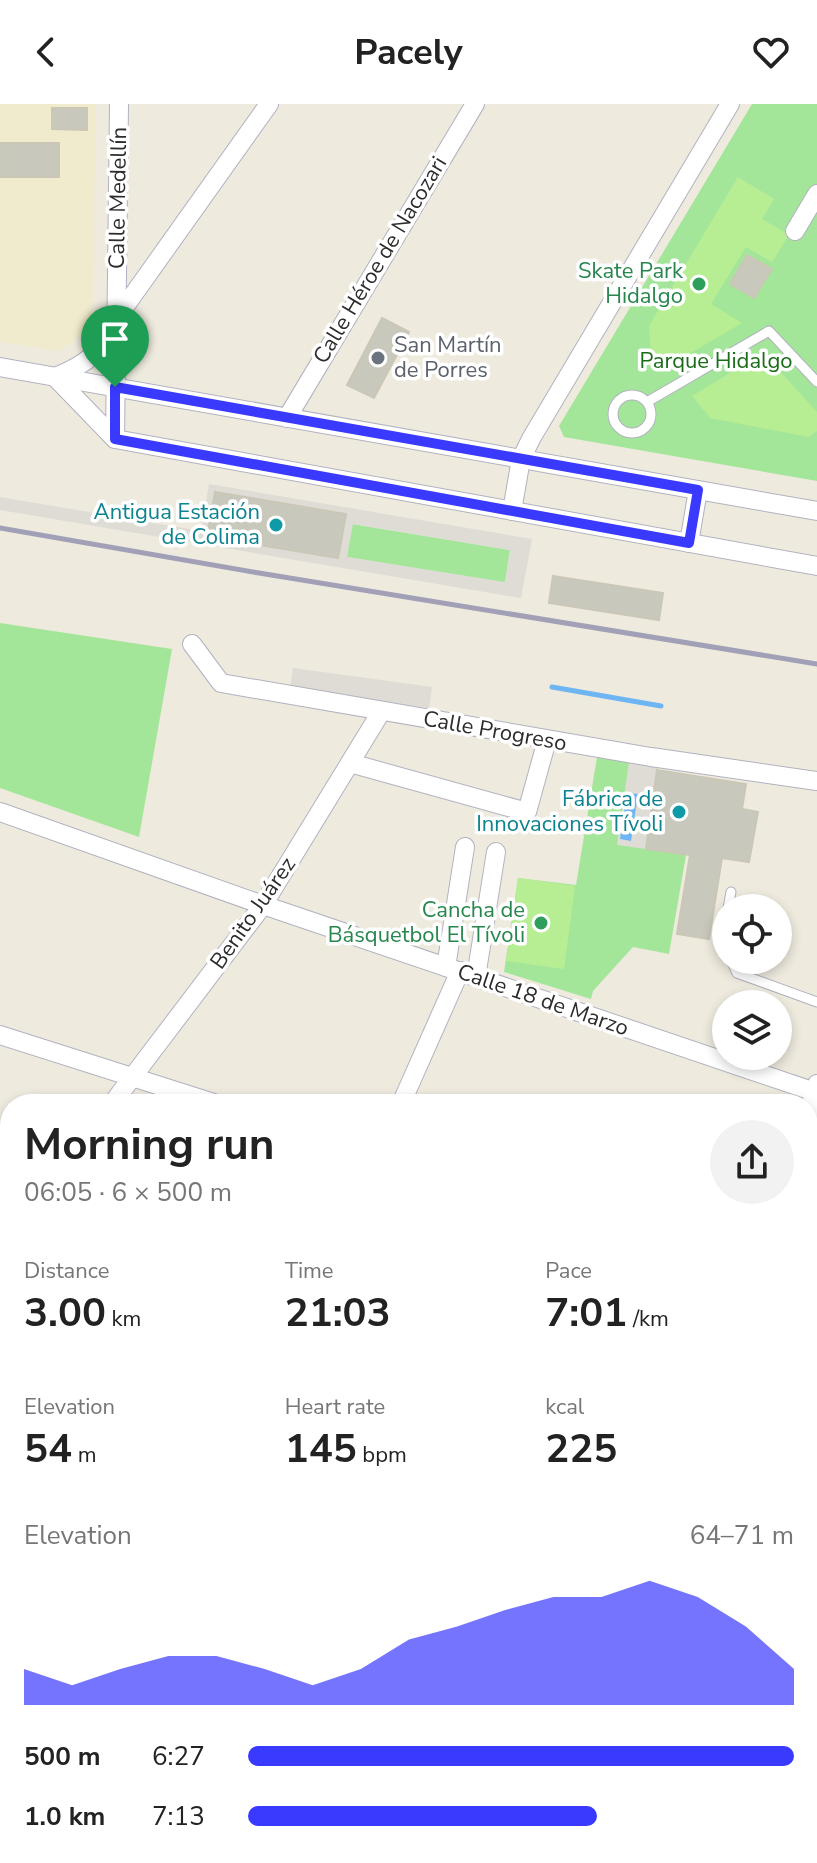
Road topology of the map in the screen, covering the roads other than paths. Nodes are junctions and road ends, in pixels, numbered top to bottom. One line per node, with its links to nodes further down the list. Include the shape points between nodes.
1 (119, 104): 7 (street, Calle Medellín)
2 (269, 104): 7 (street)
3 (475, 104): 13 (street, Calle Héroe de Nacozari)
4 (730, 104): 15 (street)
5 (817, 194): 6 (street)
6 (795, 231)
7 (116, 319): 9 (street, via 92,358); 11 (street, Calle Medellín)
8 (0, 367): 9 (street)
9 (55, 377): 11 (street); 14 (street)
10 (817, 382): 12 (lane, via 769,331)
11 (115, 387): 13 (street); 14 (street, Calle Medellín)
12 (647, 402): 12 (lane, via 651,421 642,431 624,432 615,424 614,406 623,397 636,395)
13 (287, 418): 15 (street)
14 (115, 439): 17 (street)
15 (521, 459): 16 (street); 17 (street)
16 (698, 490): 18 (street); 19 (street)
17 (512, 511): 19 (street)
18 (817, 511)
19 (689, 543): 20 (street)
20 (817, 566)
21 (192, 644): 22 (street, Calle Progreso, via 221,683)
22 (381, 712): 23 (street, Calle Progreso); 24 (street, Benito Juárez)
23 (547, 740): 24 (street, via 527,812); 25 (street, Calle Progreso)
24 (350, 763): 27 (street, Benito Juárez)
25 (817, 781)
26 (0, 812): 27 (street, Calle 18 de Marzo)
27 (263, 905): 28 (street, Calle 18 de Marzo); 32 (street, Benito Juárez)
28 (461, 972): 28 (street, via 464,854 495,859); 33 (street, Calle 18 de Marzo); 36 (street)
29 (740, 974): 30 (lane)
30 (817, 1002)
31 (0, 1035): 32 (street)
32 (132, 1077): 34 (street, Benito Juárez); 35 (street)
33 (816, 1088)
34 (119, 1094)
35 (185, 1094)
36 (406, 1094)

